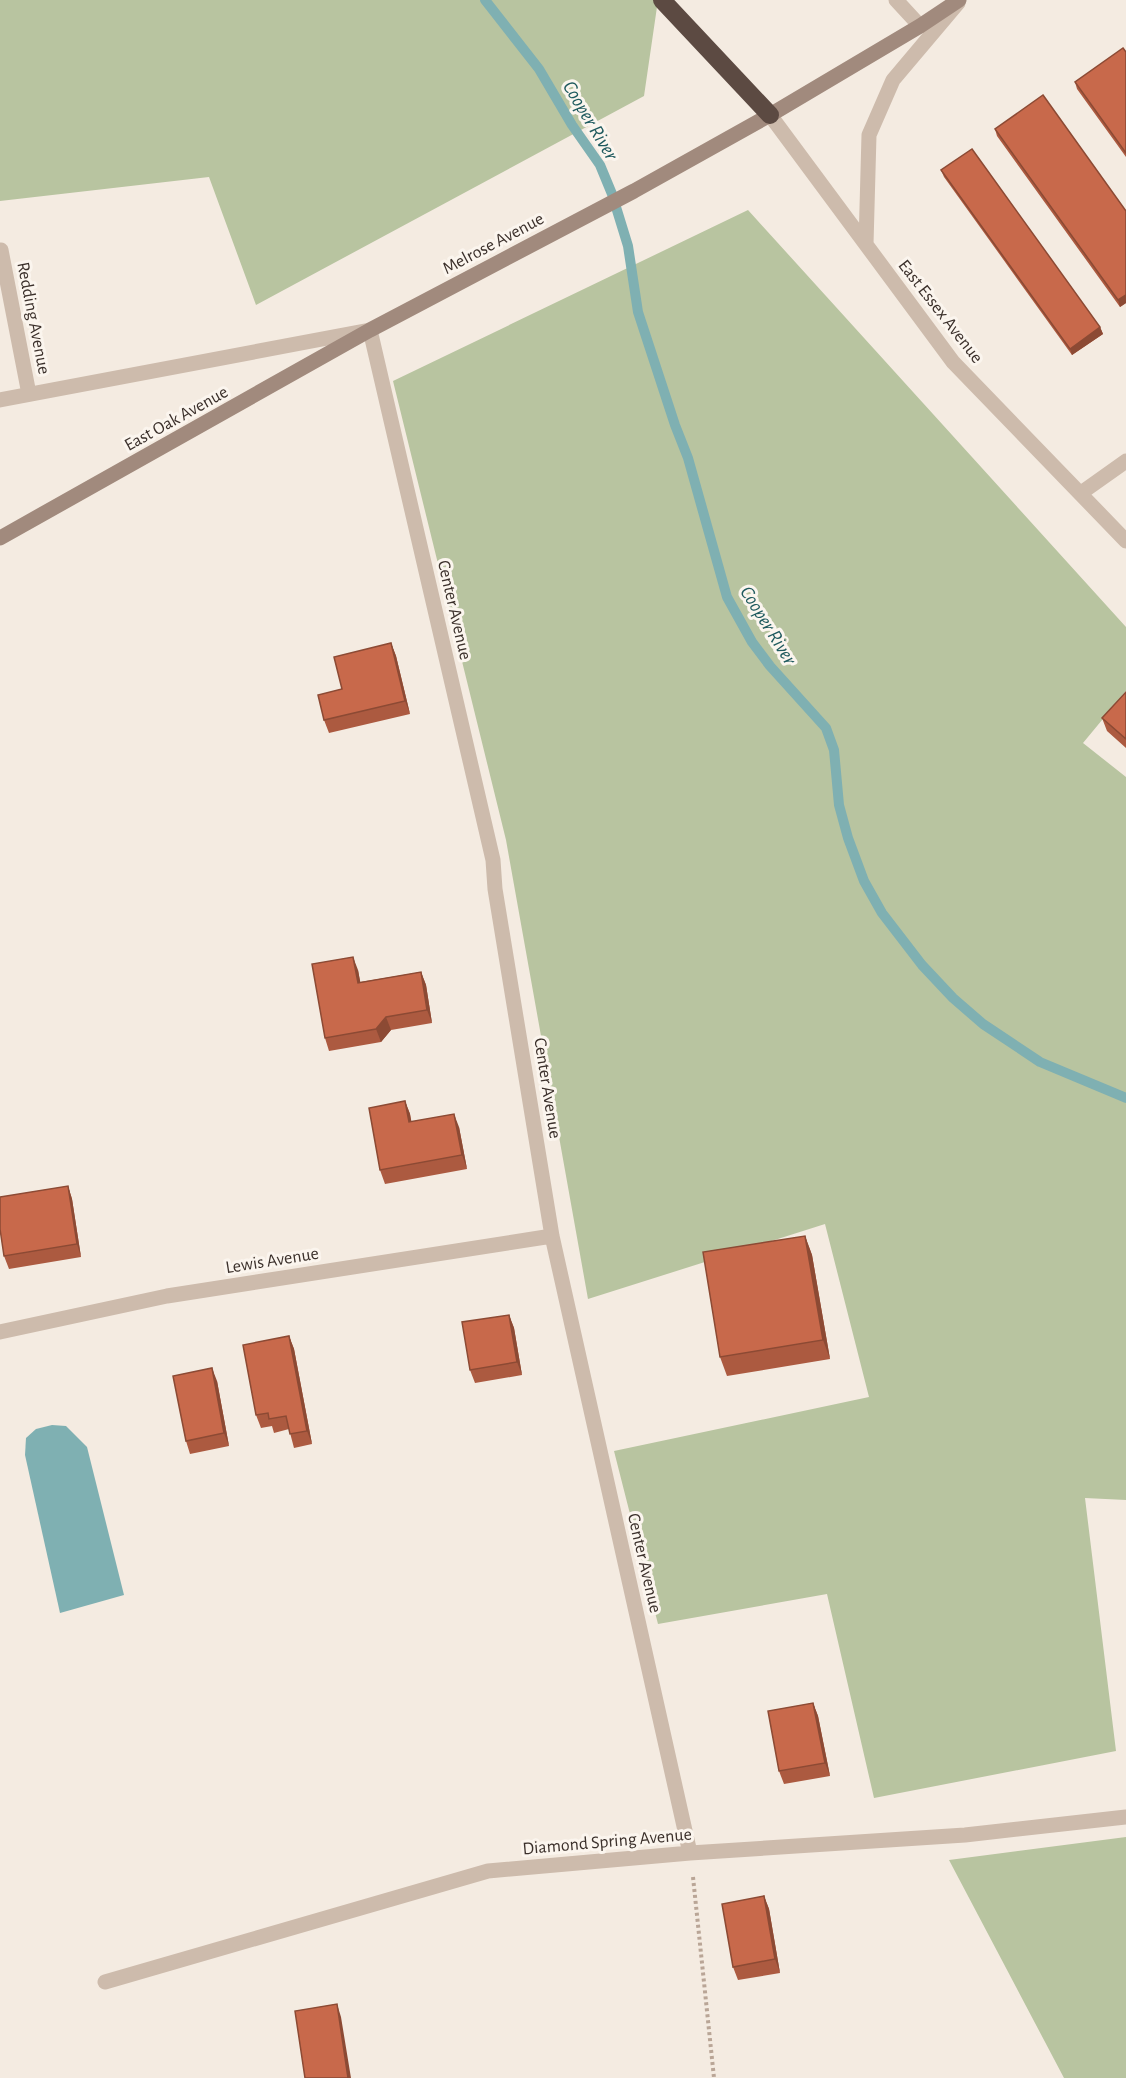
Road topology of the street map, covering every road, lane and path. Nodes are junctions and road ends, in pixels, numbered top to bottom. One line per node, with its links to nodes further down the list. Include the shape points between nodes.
1 (662, 0): 5 (highway)
2 (896, 0): 4 (street)
3 (960, 0): 4 (street, Melrose Avenue); 6 (street, via 893,80 869,135)
4 (920, 26): 5 (street, Melrose Avenue)
5 (770, 115): 6 (street, East Essex Avenue); 8 (street, Melrose Avenue)
6 (866, 244): 12 (street, East Essex Avenue, via 953,362)
7 (1, 250): 9 (street, Redding Avenue)
8 (370, 330): 9 (street, Melrose Avenue); 13 (street, East Oak Avenue); 15 (street, Center Avenue, via 493,860)
9 (28, 394): 10 (street, Melrose Avenue)
10 (0, 400)
11 (1126, 461): 12 (street)
12 (1081, 493): 14 (street, East Essex Avenue)
13 (0, 538)
14 (1126, 541)
15 (552, 1236): 16 (street, Lewis Avenue, via 167,1296); 18 (street, Center Avenue)
16 (0, 1332)
17 (1126, 1817): 18 (street, Diamond Spring Avenue, via 965,1835)
18 (690, 1853): 19 (street, Diamond Spring Avenue, via 488,1871); 20 (path)
19 (105, 1982)
20 (714, 2078)

